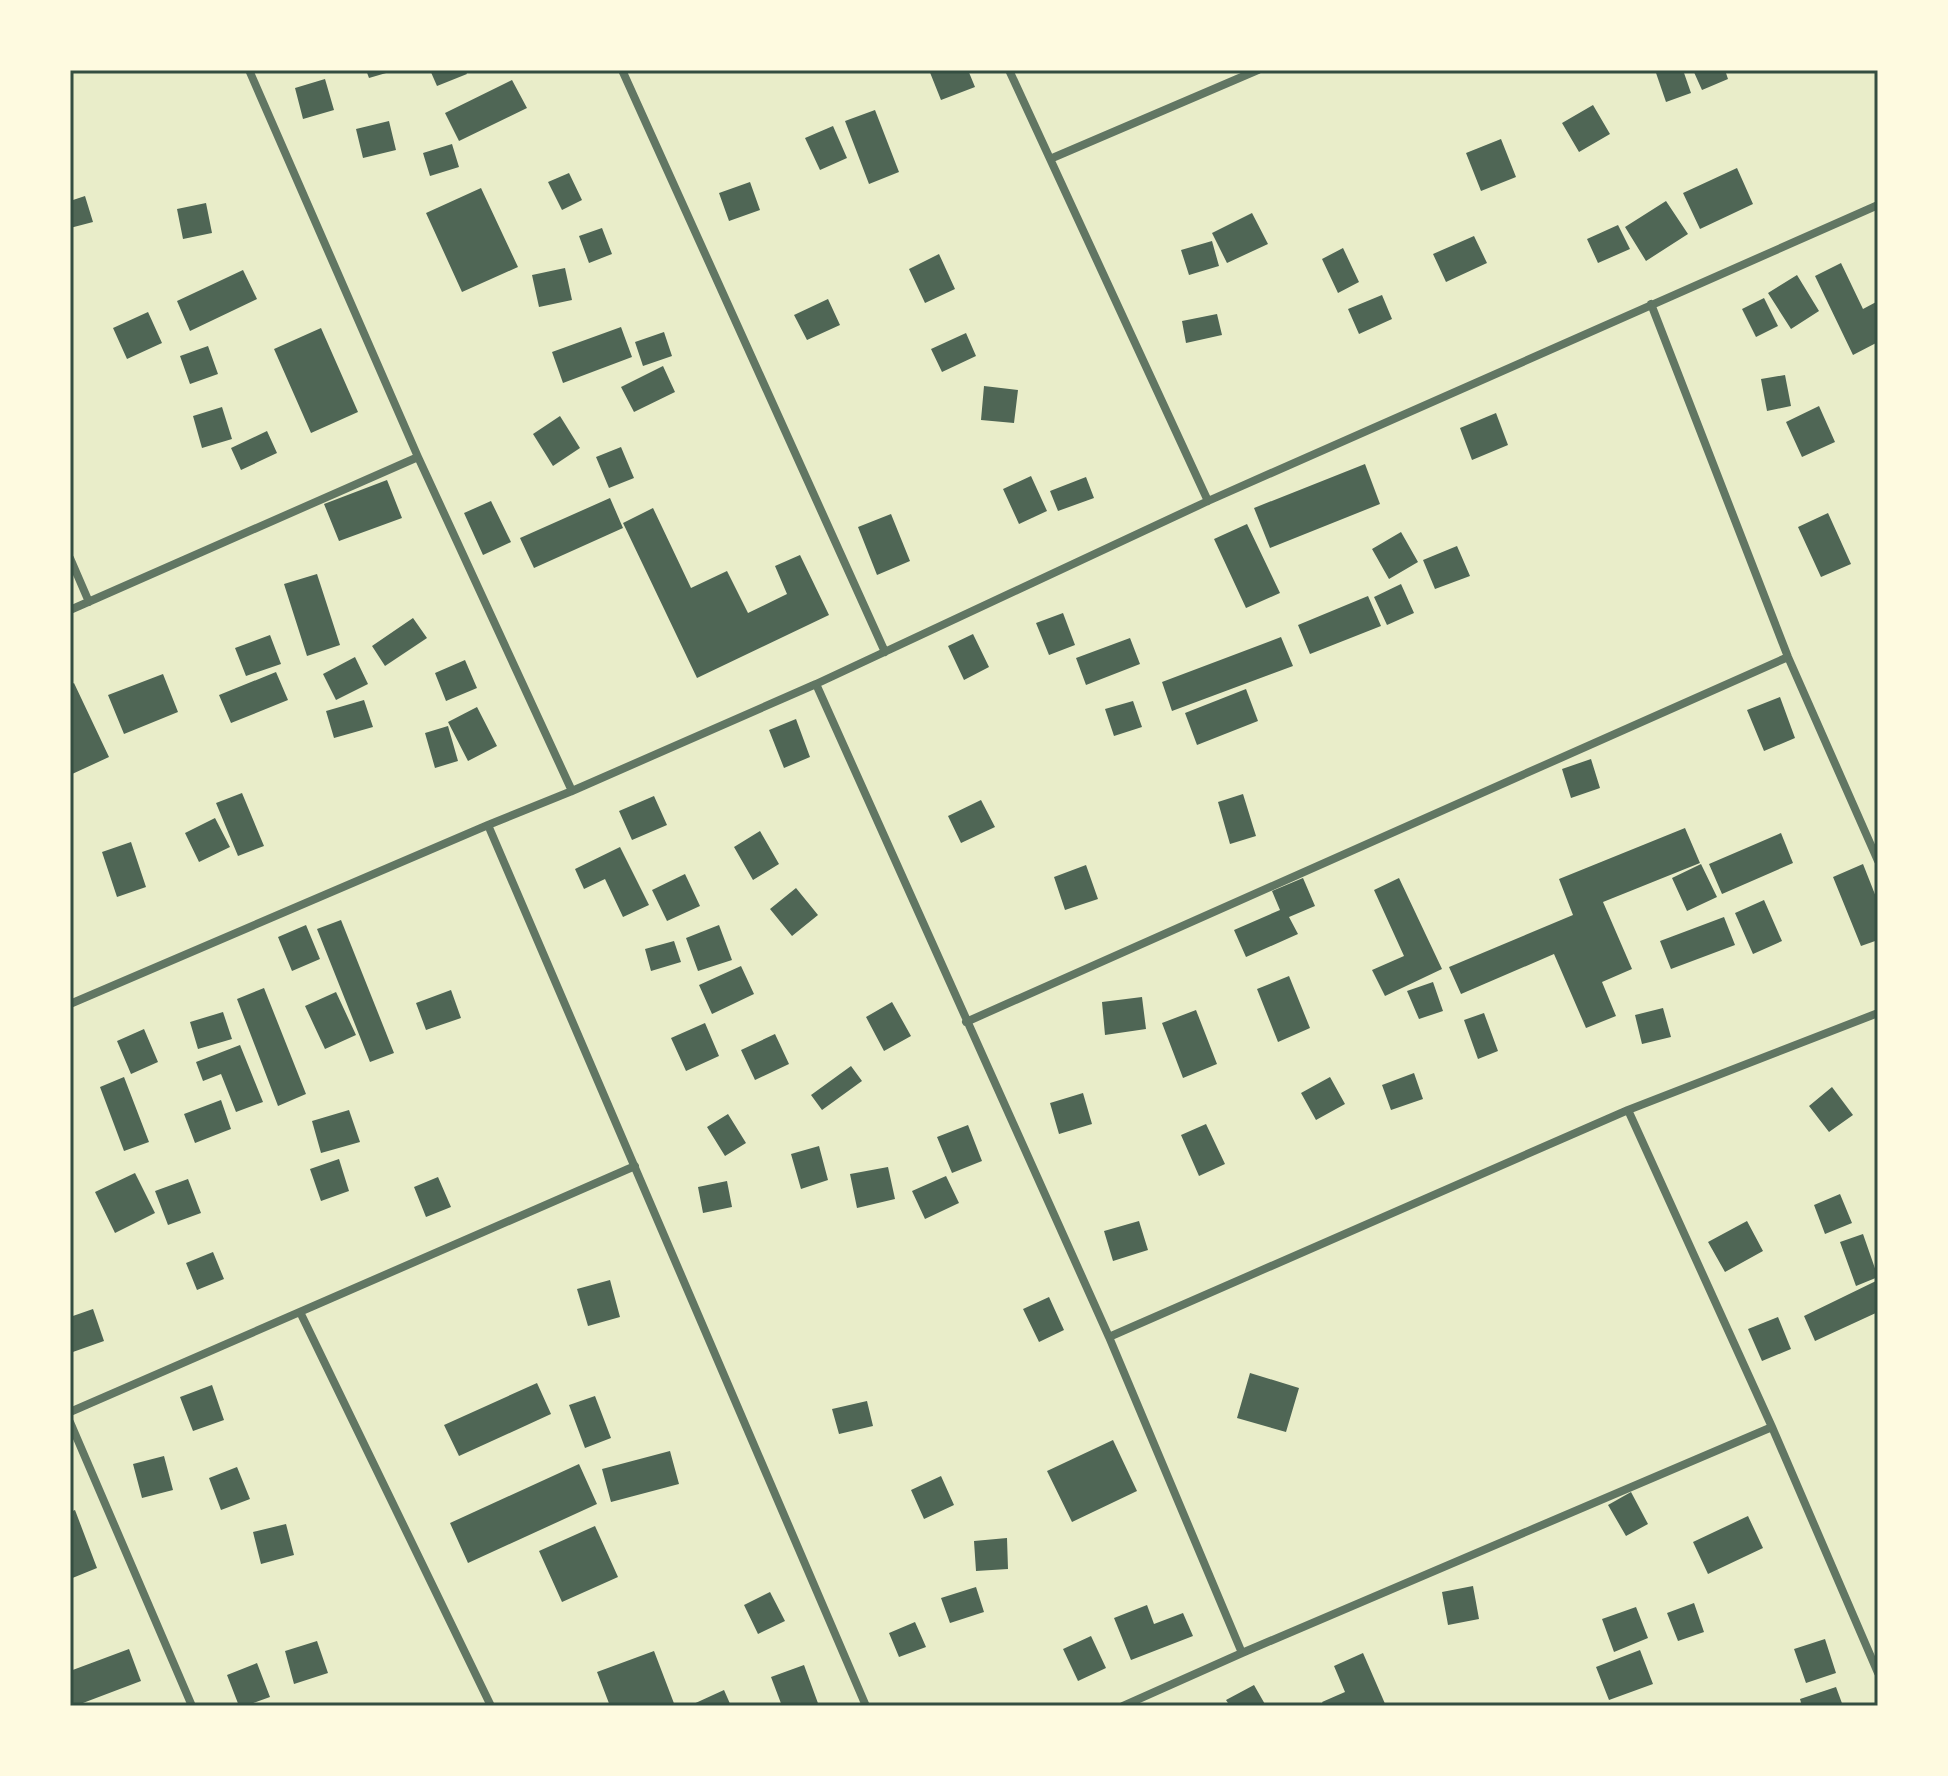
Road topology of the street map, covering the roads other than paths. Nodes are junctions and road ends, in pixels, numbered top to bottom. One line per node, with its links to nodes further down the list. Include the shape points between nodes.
1 (249, 70): 8 (street)
2 (622, 70): 13 (street)
3 (1009, 70): 5 (street)
4 (1258, 70): 5 (street)
5 (1050, 159): 9 (street)
6 (1878, 205): 7 (street)
7 (1651, 304): 9 (street); 14 (street)
8 (418, 457): 11 (street); 16 (street)
9 (1208, 501): 13 (street)
10 (70, 558): 11 (street)
11 (89, 602): 12 (street)
12 (70, 610)
13 (885, 652): 15 (street)
14 (1788, 657): 18 (street); 21 (street)
15 (816, 684): 16 (street); 21 (street)
16 (572, 791): 17 (street)
17 (488, 825): 19 (street); 23 (street)
18 (1878, 861)
19 (70, 1004)
20 (1878, 1013): 22 (street)
21 (966, 1022): 25 (street)
22 (1628, 1110): 25 (street); 28 (street)
23 (635, 1166): 24 (street); 33 (street)
24 (300, 1312): 26 (street); 32 (street)
25 (1109, 1337): 29 (street)
26 (70, 1412)
27 (70, 1422): 31 (street)
28 (1772, 1427): 29 (street); 30 (street)
29 (1242, 1653): 34 (street)
30 (1878, 1673)
31 (192, 1706)
32 (491, 1706)
33 (866, 1706)
34 (1123, 1706)

